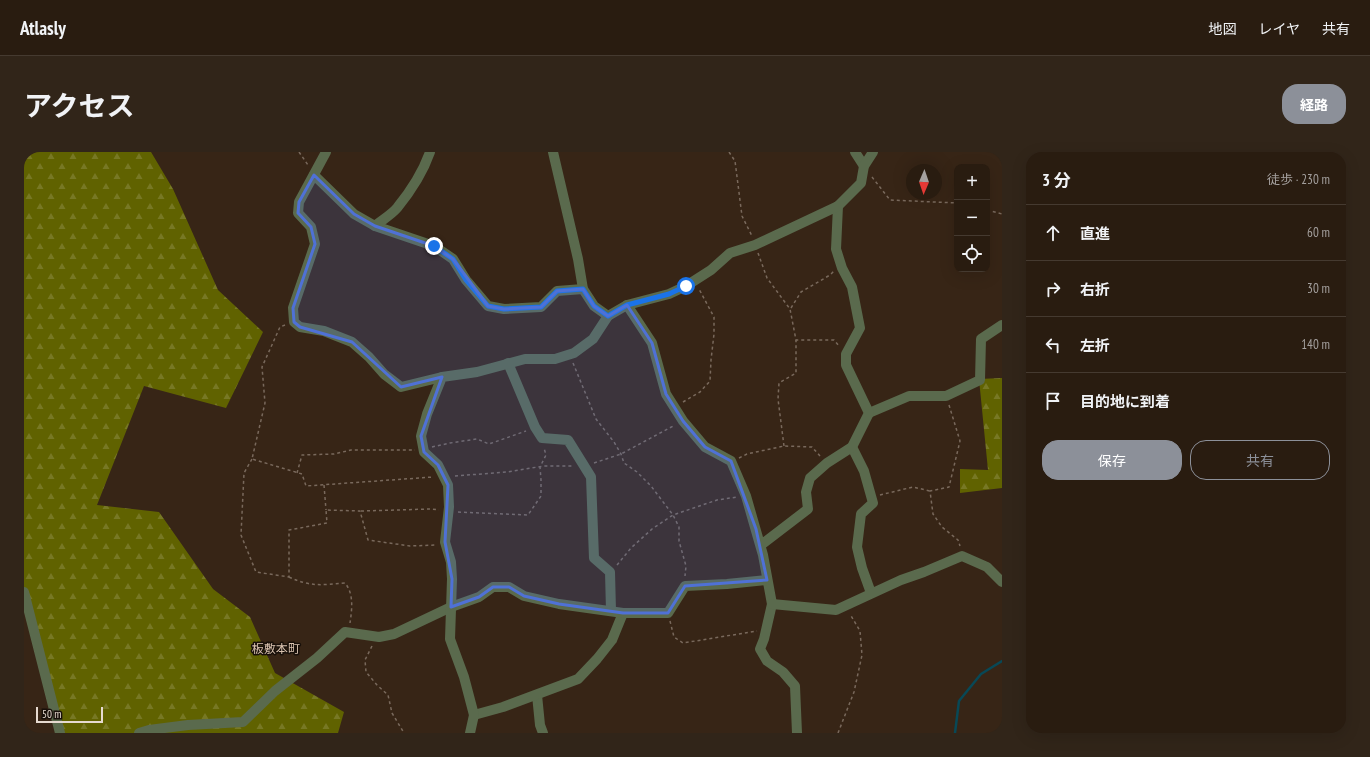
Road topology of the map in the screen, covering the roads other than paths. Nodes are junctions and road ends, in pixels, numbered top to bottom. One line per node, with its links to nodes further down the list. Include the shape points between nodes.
1 (326, 152): 7 (street)
2 (430, 152): 9 (street, via 411,188 396,209)
3 (553, 152): 10 (street)
4 (855, 152): 6 (street)
5 (873, 152): 6 (street)
6 (864, 166): 8 (street, via 861,183)
7 (314, 175): 9 (street, via 354,214); 15 (street, via 299,202 298,214 311,227 315,244 293,308 294,322 300,327 324,331 352,342 401,387)
8 (838, 206): 11 (street, via 730,254 711,270 669,294); 16 (street, via 836,249 852,287 860,328 846,354 846,365)
9 (375, 226): 10 (street, via 434,246 453,259 466,280 488,306 504,309 541,307 557,291)
10 (583, 289): 12 (street, via 594,306)
11 (627, 305): 12 (street); 18 (street, via 652,343 666,394 682,421 705,447 731,461 746,496)
12 (608, 316): 14 (street, via 592,339 574,353 555,359 525,360)
13 (1002, 325): 16 (street, via 981,339 980,380 946,396 909,396)
14 (508, 364): 15 (street); 25 (street, via 542,438 568,440 591,477 594,558 610,572)
15 (442, 377): 24 (street, via 421,436 424,452 438,464 448,485 446,544 451,562)
16 (869, 413): 17 (street)
17 (852, 447): 18 (street, via 810,478 806,492 808,509); 22 (street, via 864,471 873,503 861,514 857,547)
18 (761, 545): 19 (street)
19 (767, 580): 23 (street); 26 (street, via 685,586 668,613)
20 (1002, 582): 22 (street, via 987,567 962,556)
21 (24, 592): 29 (street)
22 (871, 593): 23 (street, via 836,610)
23 (772, 604): 33 (street, via 760,649 767,661 784,672 795,686)
24 (451, 607): 25 (street, via 478,597 494,587 509,586 524,596); 28 (street, via 450,639); 30 (street, via 394,634 376,637 344,632 243,722 188,725)
25 (611, 611): 26 (street)
26 (623, 613): 27 (street, via 612,640 578,679)
27 (537, 695): 28 (street); 32 (street)
28 (474, 715): 31 (street)
29 (60, 733)
30 (139, 733)
31 (470, 733)
32 (543, 733)
33 (797, 733)

